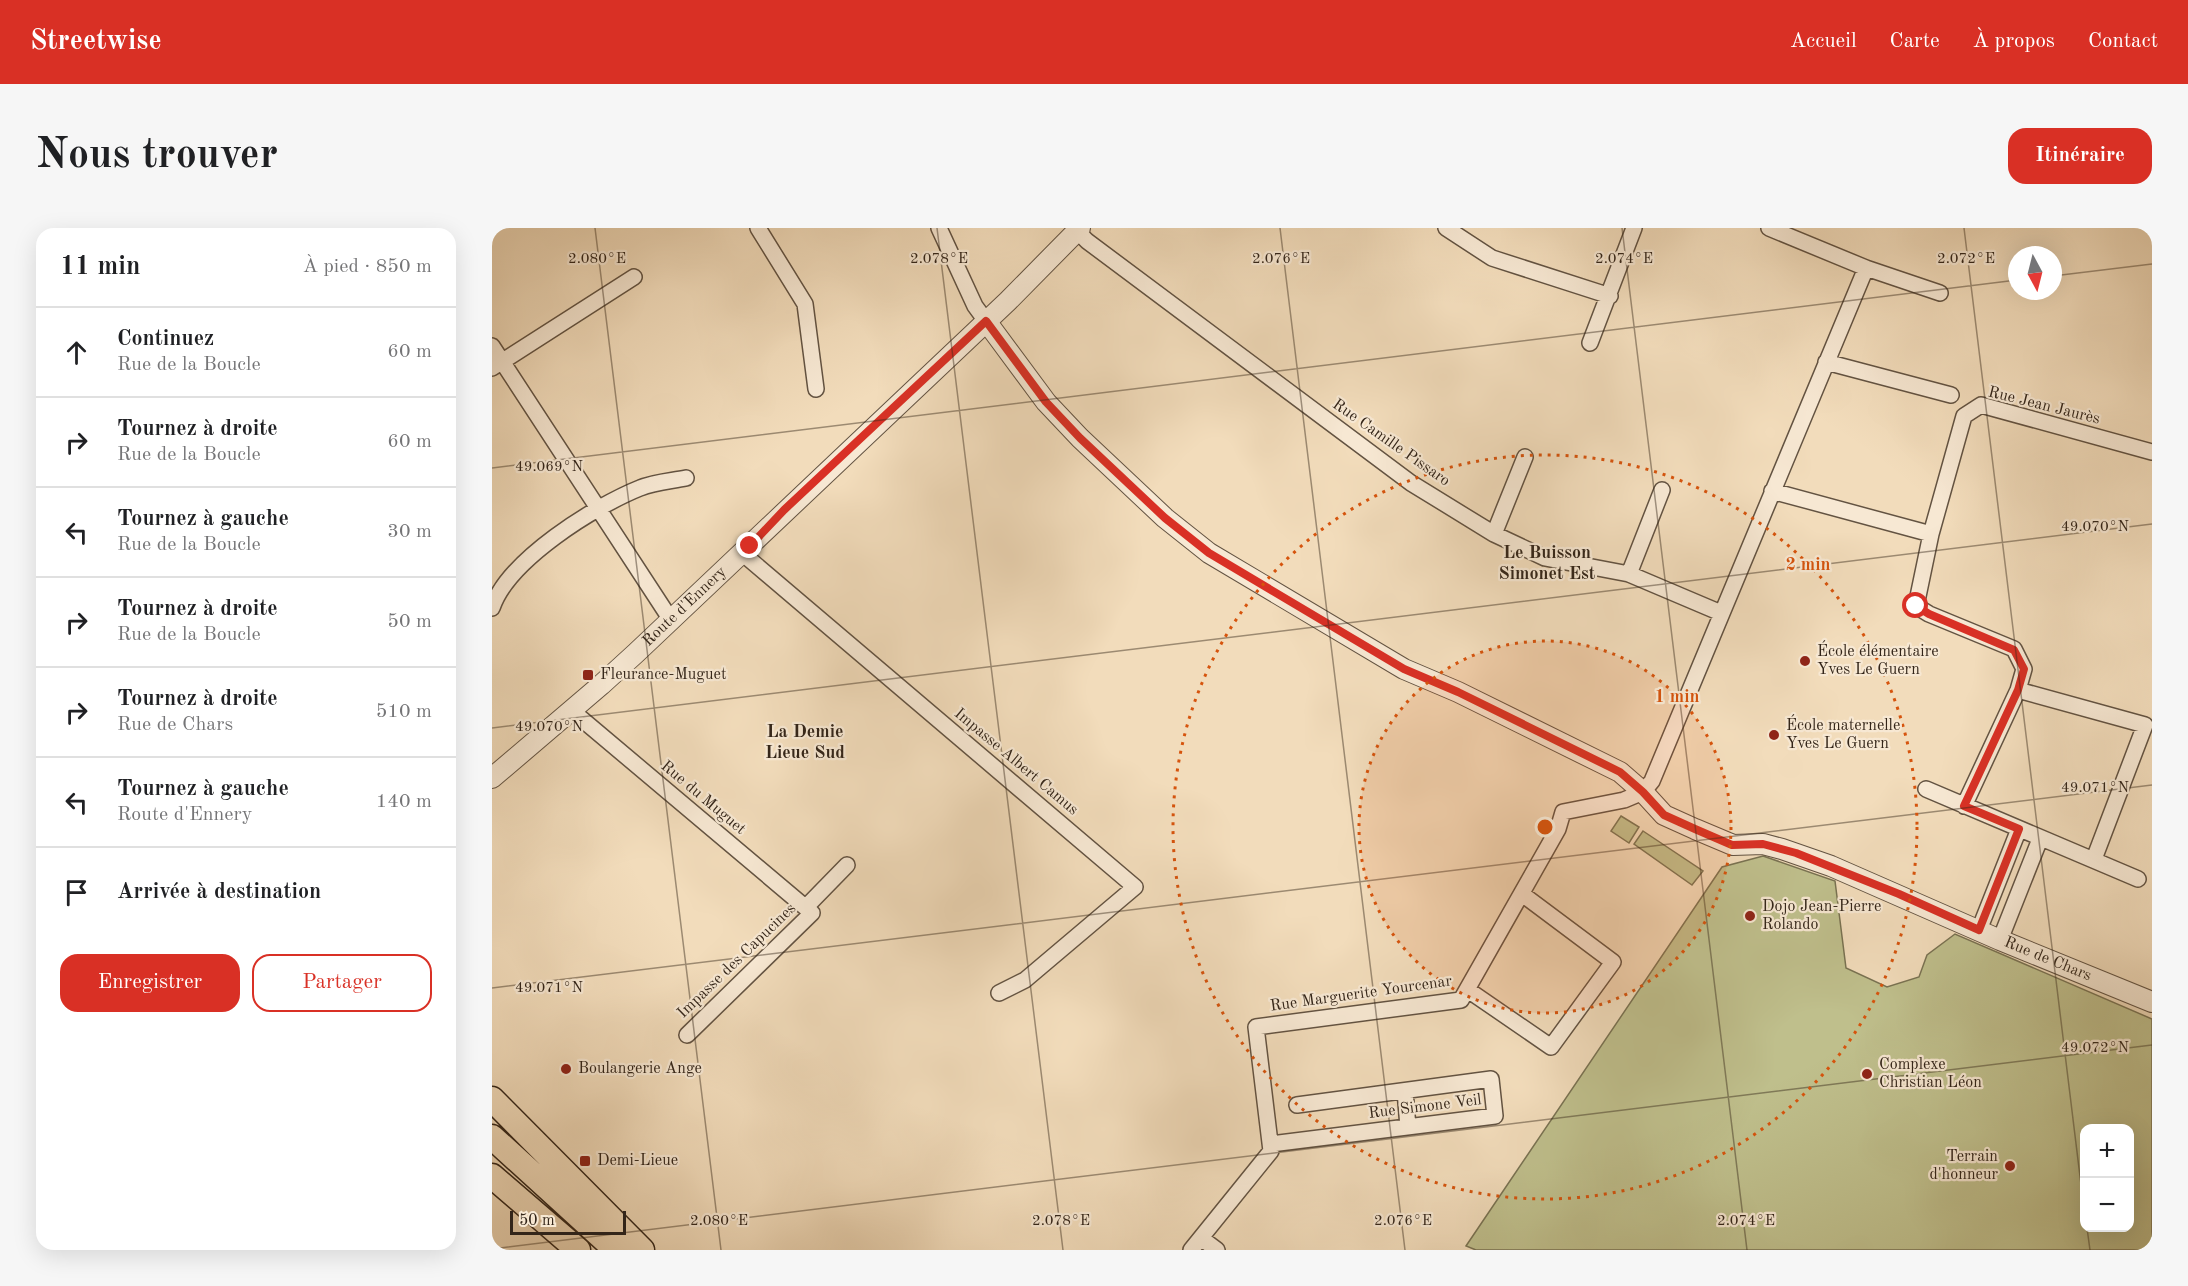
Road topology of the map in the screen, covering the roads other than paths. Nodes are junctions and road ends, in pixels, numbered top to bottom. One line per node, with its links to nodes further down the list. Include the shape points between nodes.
1 (758, 228): 16 (street, via 806,304)
2 (939, 228): 11 (street, via 975,306)
3 (1634, 228): 10 (street)
4 (1769, 228): 7 (street)
5 (1079, 230): 11 (street, Route d'Ennery); 24 (street, Rue Camille Pissaro, via 1097,249 1411,483)
6 (1454, 230): 10 (street, via 1492,258)
7 (1866, 268): 9 (street); 14 (street)
8 (634, 277): 15 (street)
9 (1940, 293)
10 (1610, 296): 12 (street)
11 (986, 321): 26 (street, Route d'Ennery); 36 (street, Rue de Chars, via 1046,402 1080,438 1165,518 1209,553 1404,669 1620,772)
12 (1590, 343)
13 (492, 346): 15 (street)
14 (1826, 362): 17 (street); 22 (street)
15 (497, 365): 23 (street)
16 (816, 389)
17 (1951, 395)
18 (2152, 452): 25 (street, Rue Jean Jaurès, via 1981,405 1964,416)
19 (1525, 457): 24 (street)
20 (686, 478): 23 (street, via 642,487)
21 (1662, 490): 27 (street)
22 (1772, 491): 25 (street); 29 (street)
23 (598, 510): 28 (street, via 551,539 516,570); 30 (street)
24 (1494, 534): 27 (street, Rue Camille Pissaro, via 1545,558)
25 (1931, 534): 31 (street, Rue Jean Jaurès, via 1916,606 2014,650 2024,669)
26 (742, 553): 30 (street, Route d'Ennery); 48 (street, Impasse Albert Camus, via 1135,887 1025,980)
27 (1629, 574): 29 (street, Rue Camille Pissaro)
28 (492, 608)
29 (1721, 613): 36 (street, via 1657,770)
30 (671, 620): 32 (street, Route d'Ennery)
31 (2018, 690): 33 (street); 37 (street)
32 (571, 710): 34 (street, Route d'Ennery); 44 (street, Rue du Muguet)
33 (2149, 722): 40 (street)
34 (492, 778)
35 (1926, 789): 37 (street)
36 (1643, 792): 43 (street, Rue Marguerite Yourcenar, via 1606,805 1563,812 1558,829); 45 (street, Rue de Chars, via 1664,815 1732,845 1763,844 1796,853)
37 (1964, 806): 38 (street)
38 (2019, 829): 39 (street); 45 (street)
39 (2040, 839): 40 (street); 46 (street)
40 (2094, 859): 42 (street)
41 (846, 865): 44 (street, Impasse des Capucines)
42 (2138, 879)
43 (1522, 894): 47 (street, Rue Marguerite Yourcenar); 47 (street, via 1613,962 1551,1047)
44 (809, 910): 50 (street, Impasse des Capucines)
45 (1979, 930): 46 (street, Rue de Chars)
46 (2000, 940): 49 (street, Rue de Chars)
47 (1468, 990): 56 (street, Rue Marguerite Yourcenar, via 1461,1000 1454,1002 1256,1027)
48 (999, 993)
49 (2152, 1002)
50 (687, 1035)
51 (1405, 1091): 53 (street, Rue Simone Veil); 54 (street); 54 (street, Rue Simone Veil, via 1491,1078 1495,1116)
52 (492, 1099): 63 (main road)
53 (1297, 1105)
54 (1408, 1127): 56 (street, Rue Simone Veil)
55 (492, 1137): 62 (main road)
56 (1271, 1144): 59 (street, via 1268,1157)
57 (492, 1148): 61 (main road)
58 (492, 1176): 60 (main road)
59 (1201, 1238): 64 (street); 65 (street)
60 (578, 1250)
61 (603, 1250)
62 (616, 1250)
63 (642, 1250)
64 (1191, 1250)
65 (1217, 1250)

